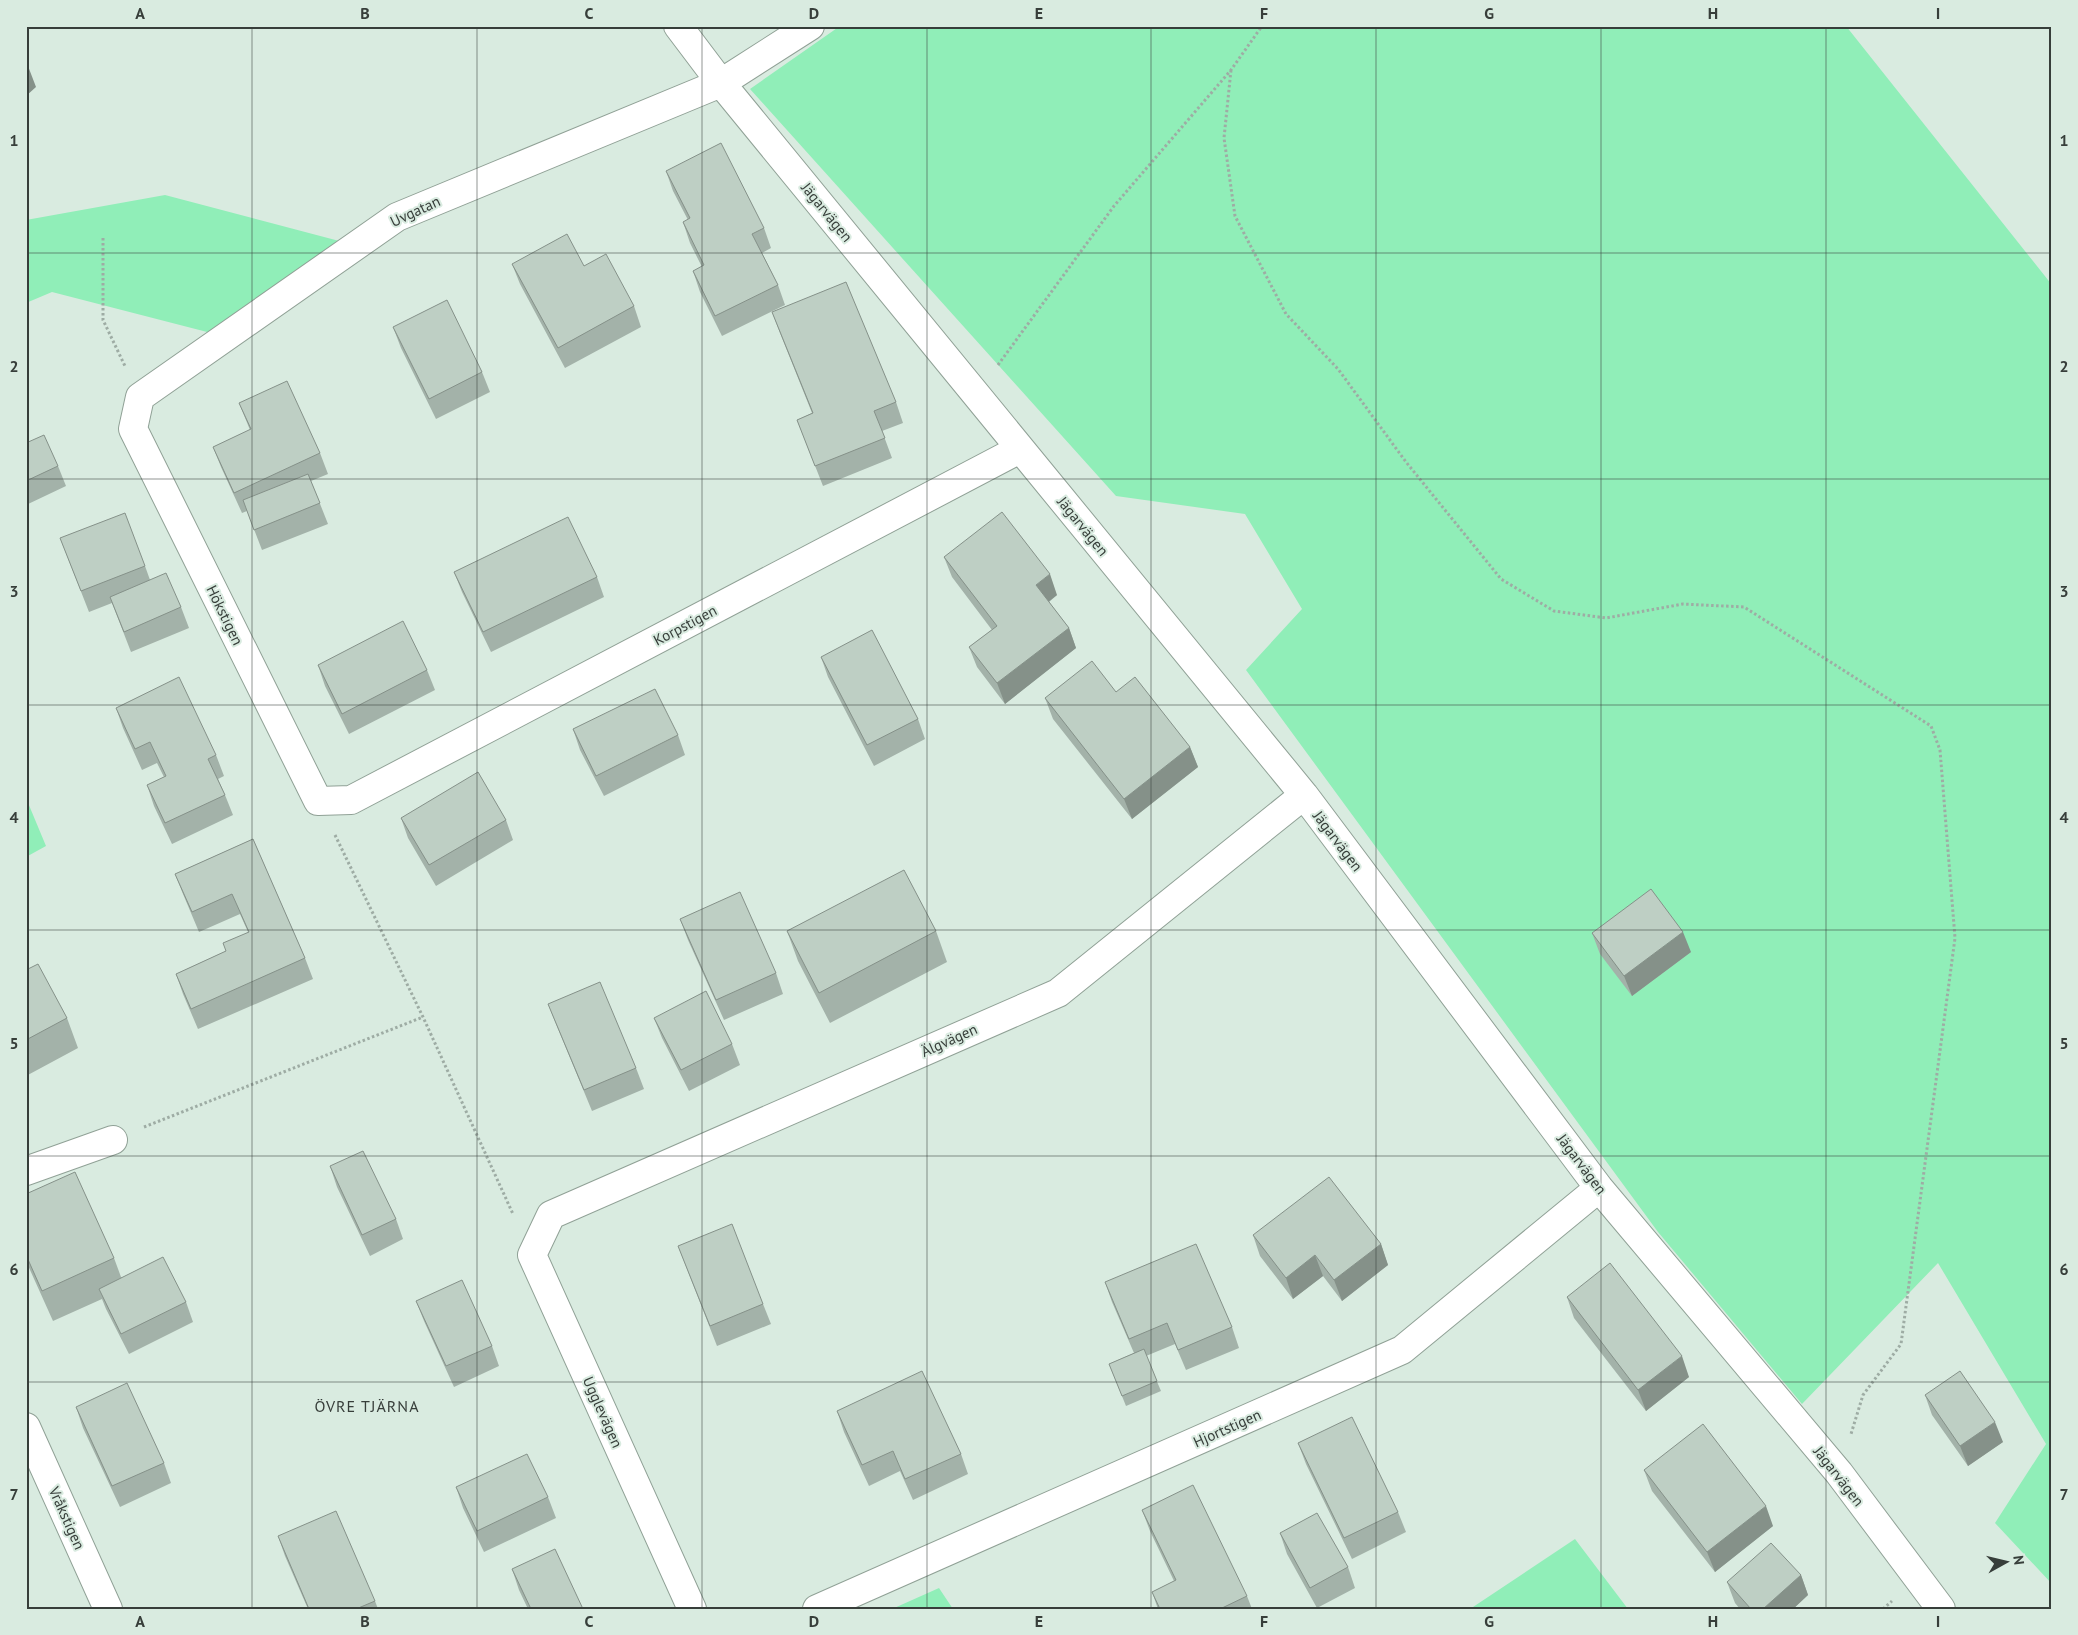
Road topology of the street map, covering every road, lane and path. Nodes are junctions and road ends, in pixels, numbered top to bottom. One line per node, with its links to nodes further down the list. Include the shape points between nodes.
1 (678, 26): 5 (street, Jägarvägen)
2 (810, 26): 5 (street)
3 (1262, 26): 4 (path)
4 (1231, 70): 7 (path, via 1114,206); 18 (path, via 1224,138 1235,216 1286,314 1338,369 1406,462 1501,579 1554,611 1606,618 1684,604 1744,607 1931,726 1940,750 1955,938 1901,1344 1863,1395)
5 (721, 83): 7 (street, Jägarvägen); 8 (street, Uvgatan, via 397,217)
6 (103, 238): 8 (path, via 103,320)
7 (976, 395): 9 (street, Jägarvägen)
8 (140, 397): 11 (street, Hökstigen, via 133,429)
9 (1020, 450): 10 (street, Jägarvägen); 11 (street, Korpstigen, via 351,800)
10 (1304, 795): 15 (street, Jägarvägen); 16 (street, Älgvägen, via 1058,993 551,1215)
11 (318, 801): 12 (path)
12 (423, 1017): 13 (path); 16 (path)
13 (112, 1140): 14 (street)
14 (26, 1171)
15 (1599, 1188): 18 (street, Jägarvägen); 21 (street, Hjortstigen, via 1402,1350)
16 (532, 1255): 20 (street, Ugglevägen)
17 (26, 1427): 19 (street, Vråkstigen)
18 (1839, 1473): 22 (street, Jägarvägen)
19 (108, 1609)
20 (692, 1609)
21 (817, 1609)
22 (1941, 1609)

